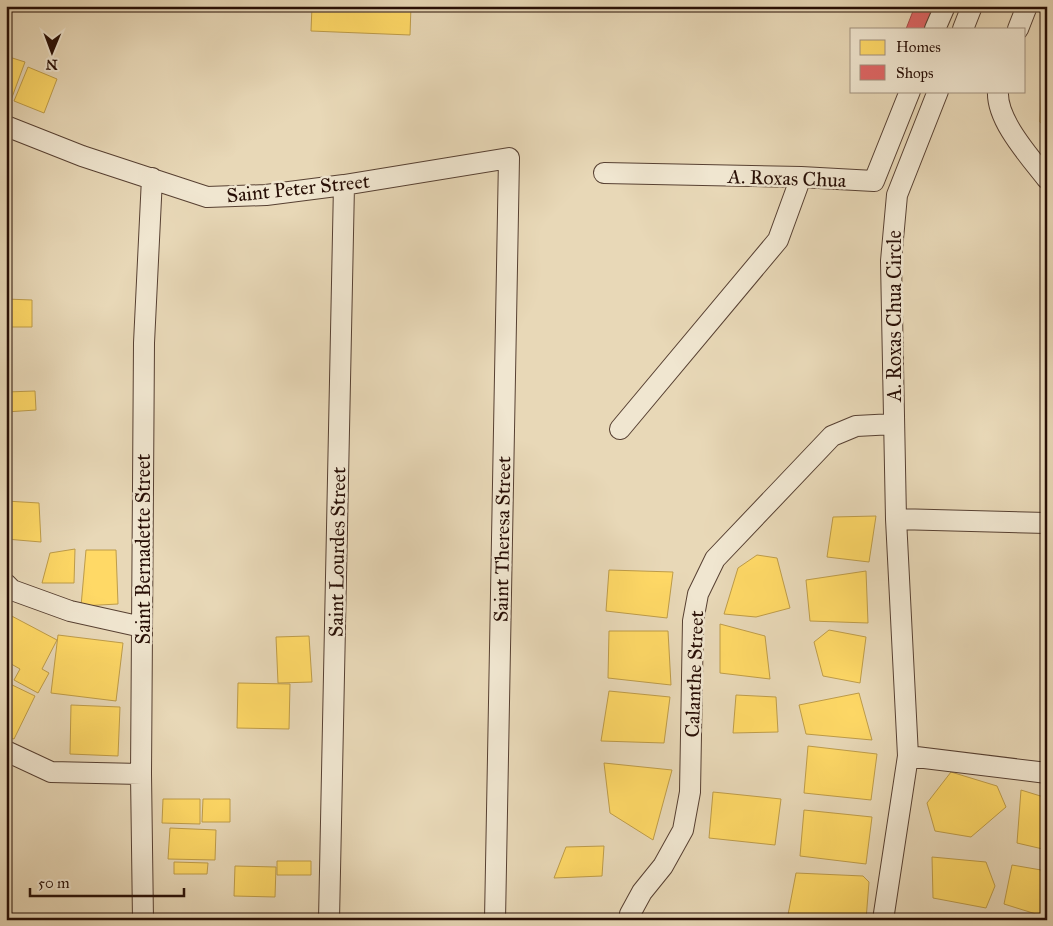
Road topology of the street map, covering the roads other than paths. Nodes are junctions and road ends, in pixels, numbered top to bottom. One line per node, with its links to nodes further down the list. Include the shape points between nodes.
1 (944, 6): 4 (street)
2 (972, 6): 5 (street)
3 (1027, 6): 6 (street)
4 (935, 28)
5 (963, 28)
6 (1018, 28)
7 (910, 92): 13 (street, A. Roxas Chua, via 874,181)
8 (938, 92): 17 (street, A. Roxas Chua Circle, via 897,195 891,261)
9 (998, 92): 15 (street, via 1011,132)
10 (6, 126): 14 (street, Saint Peter Street, via 82,156)
11 (509, 158): 16 (street, Saint Peter Street); 29 (street, Saint Theresa Street)
12 (604, 173): 13 (street, A. Roxas Chua)
13 (801, 177): 18 (street, via 778,240)
14 (152, 178): 16 (street, Saint Peter Street, via 207,197 266,195); 22 (street, Saint Bernadette Street, via 144,343)
15 (1047, 178)
16 (344, 184): 28 (street, Saint Lourdes Street)
17 (894, 424): 19 (street, A. Roxas Chua Circle); 30 (street, Calanthe Street, via 856,426 832,436 715,559 698,594 693,621 690,792 683,830 663,866 642,892)
18 (620, 429)
19 (896, 519): 20 (street); 24 (street, A. Roxas Chua Circle)
20 (1047, 523)
21 (6, 584): 22 (street, via 12,590 70,611)
22 (142, 627): 26 (street, Saint Bernadette Street)
23 (6, 751): 26 (street, via 51,772)
24 (908, 756): 25 (street); 31 (street, A. Roxas Chua Circle)
25 (1047, 773)
26 (141, 774): 27 (street, Saint Bernadette Street)
27 (143, 920)
28 (330, 920)
29 (495, 920)
30 (628, 920)
31 (884, 920)

